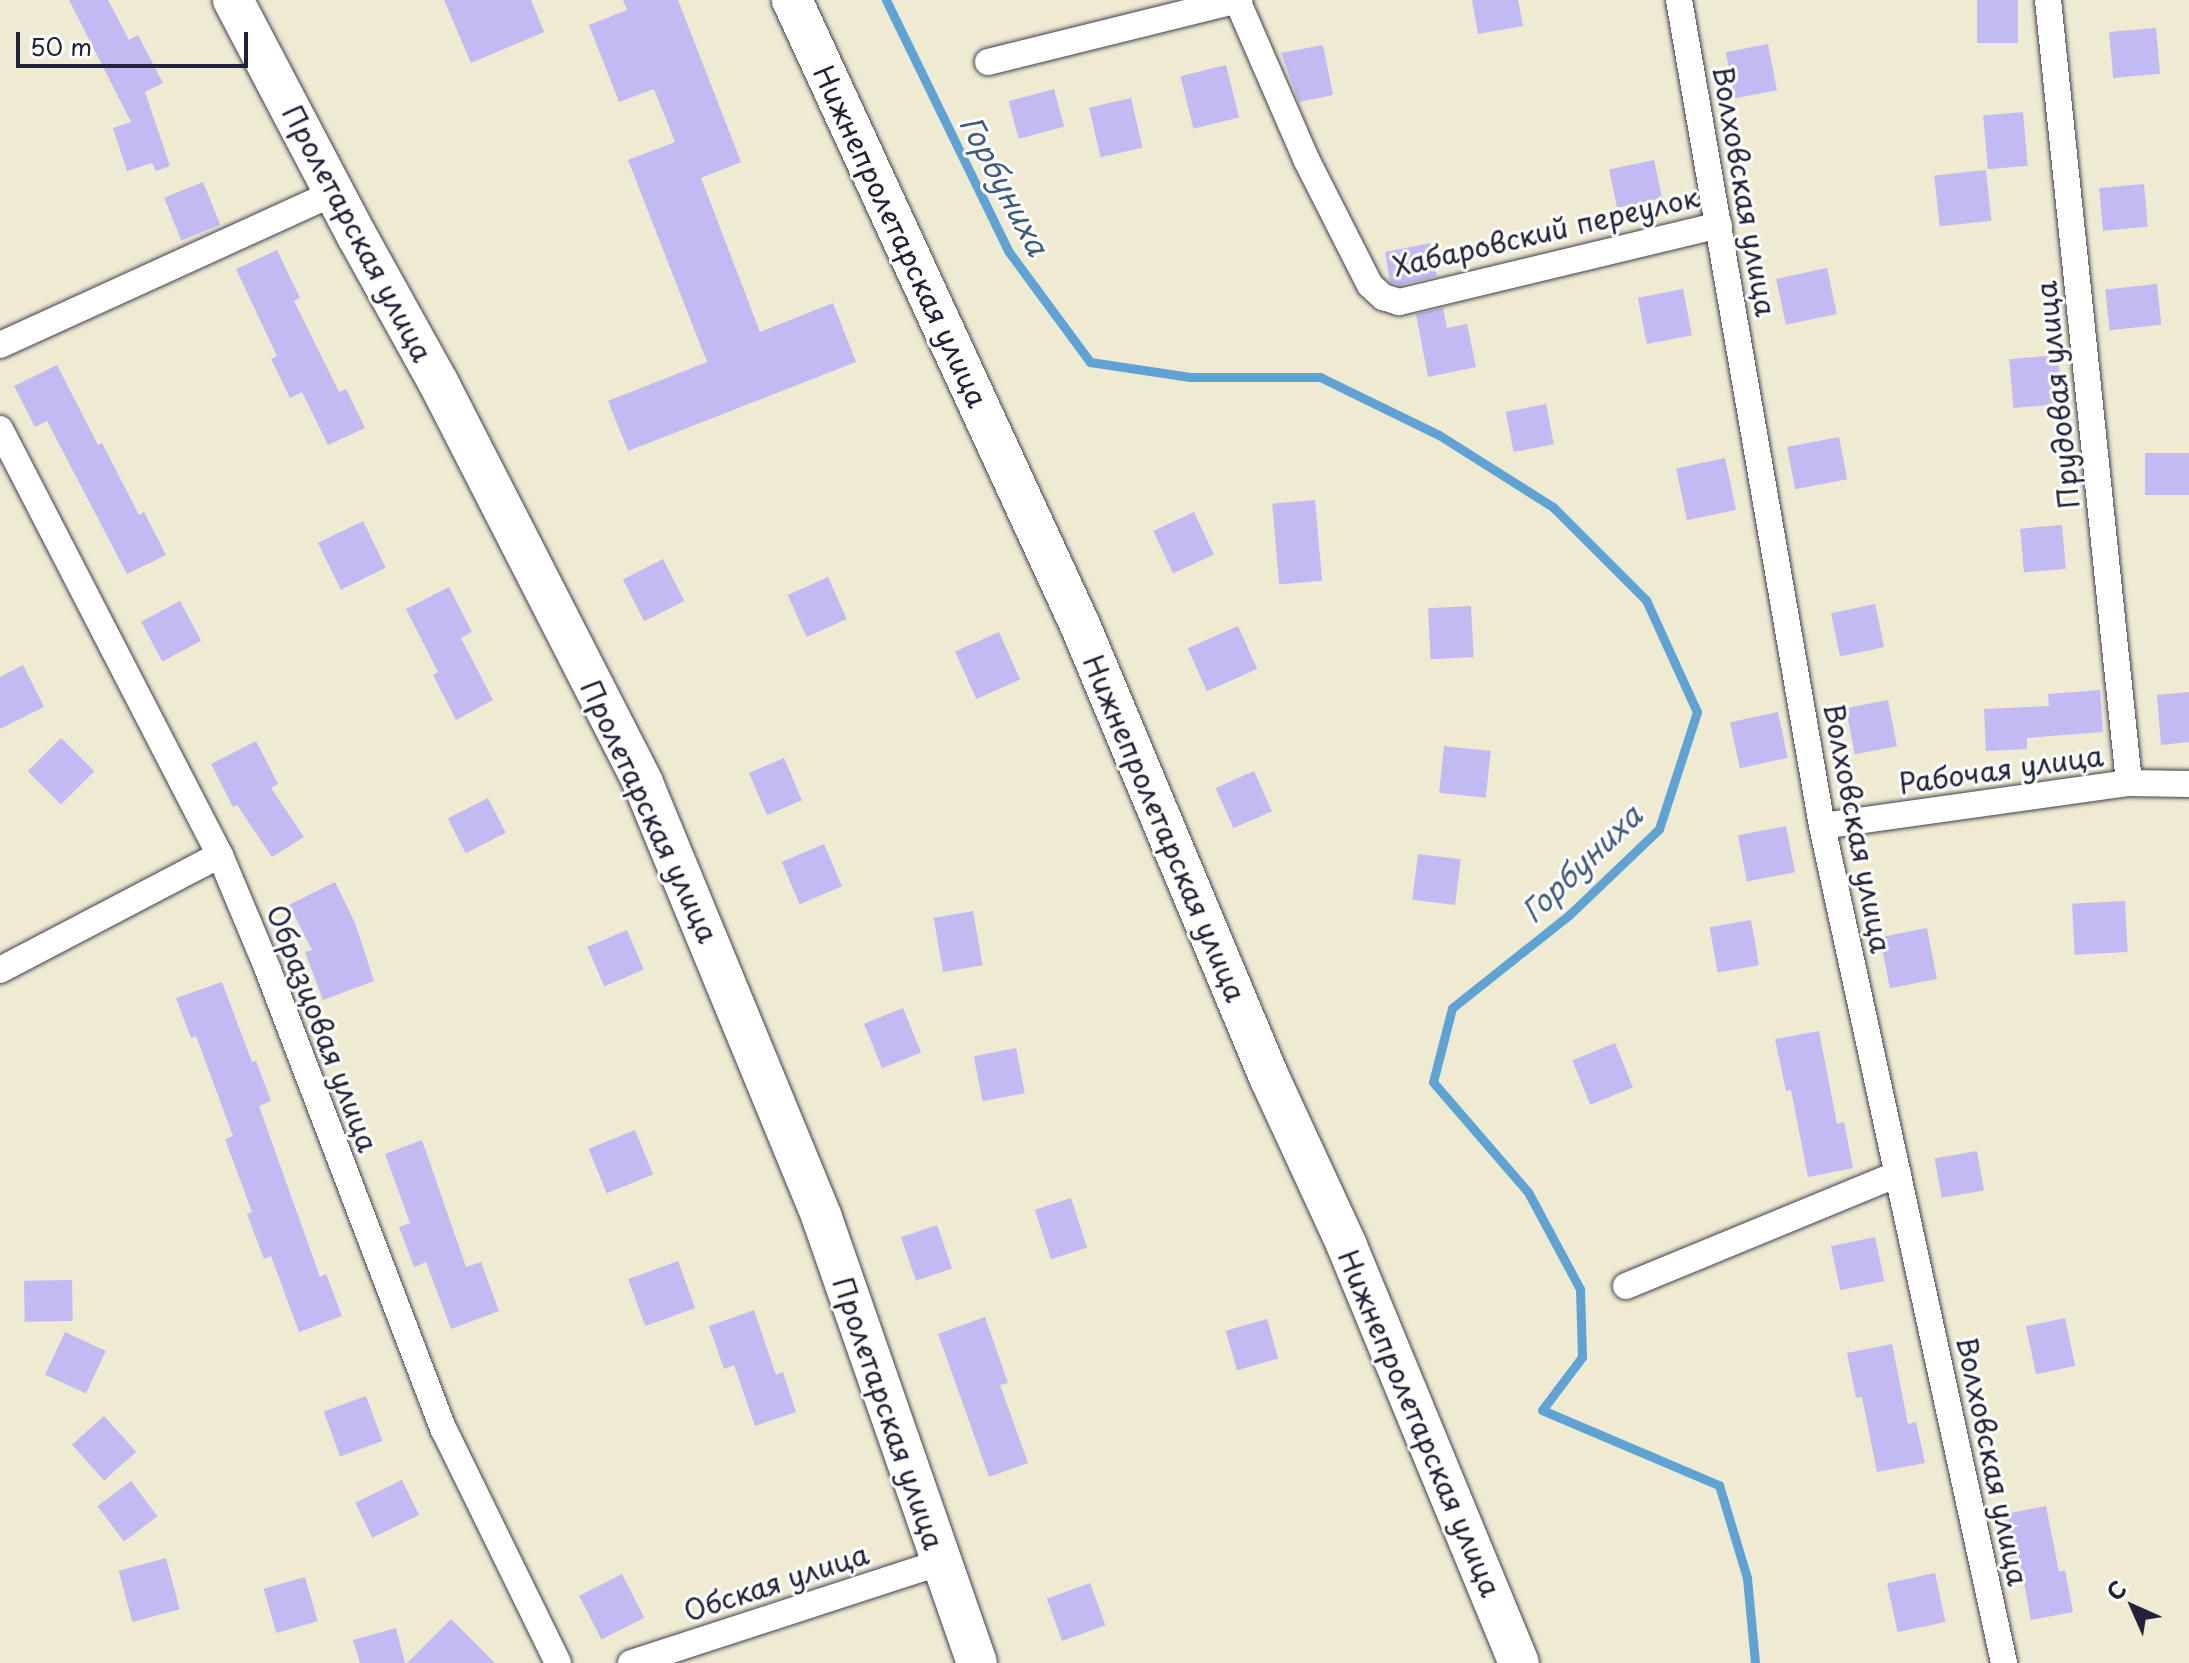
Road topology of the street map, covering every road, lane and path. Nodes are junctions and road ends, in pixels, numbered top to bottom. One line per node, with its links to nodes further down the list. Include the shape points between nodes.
1 (233, 0): 7 (main road, Пролетарская улица)
2 (792, 0): 22 (main road, Нижнепролетарская улица, via 1080,625 1270,1079 1347,1246)
3 (1238, 0): 6 (street); 8 (street, Хабаровский переулок, via 1306,159 1370,285 1383,297 1399,302)
4 (1679, 0): 8 (street, Волховская улица)
5 (2048, 0): 11 (street, Прудовая улица)
6 (988, 62)
7 (336, 192): 9 (street); 18 (main road, Пролетарская улица, via 643,783 822,1218)
8 (1719, 225): 13 (street, Волховская улица)
9 (0, 345)
10 (0, 429): 14 (street, Образцовая улица)
11 (2129, 783): 12 (street, Рабочая улица); 13 (street, Рабочая улица)
12 (2189, 784)
13 (1822, 826): 16 (street, Волховская улица)
14 (220, 855): 15 (street); 19 (street, Образцовая улица, via 444,1430)
15 (0, 970)
16 (1898, 1174): 17 (street); 23 (street, Волховская улица)
17 (1626, 1286)
18 (941, 1562): 20 (street, Обская улица); 21 (main road, Пролетарская улица)
19 (558, 1663)
20 (631, 1663)
21 (977, 1663)
22 (1519, 1663)
23 (2004, 1663)

